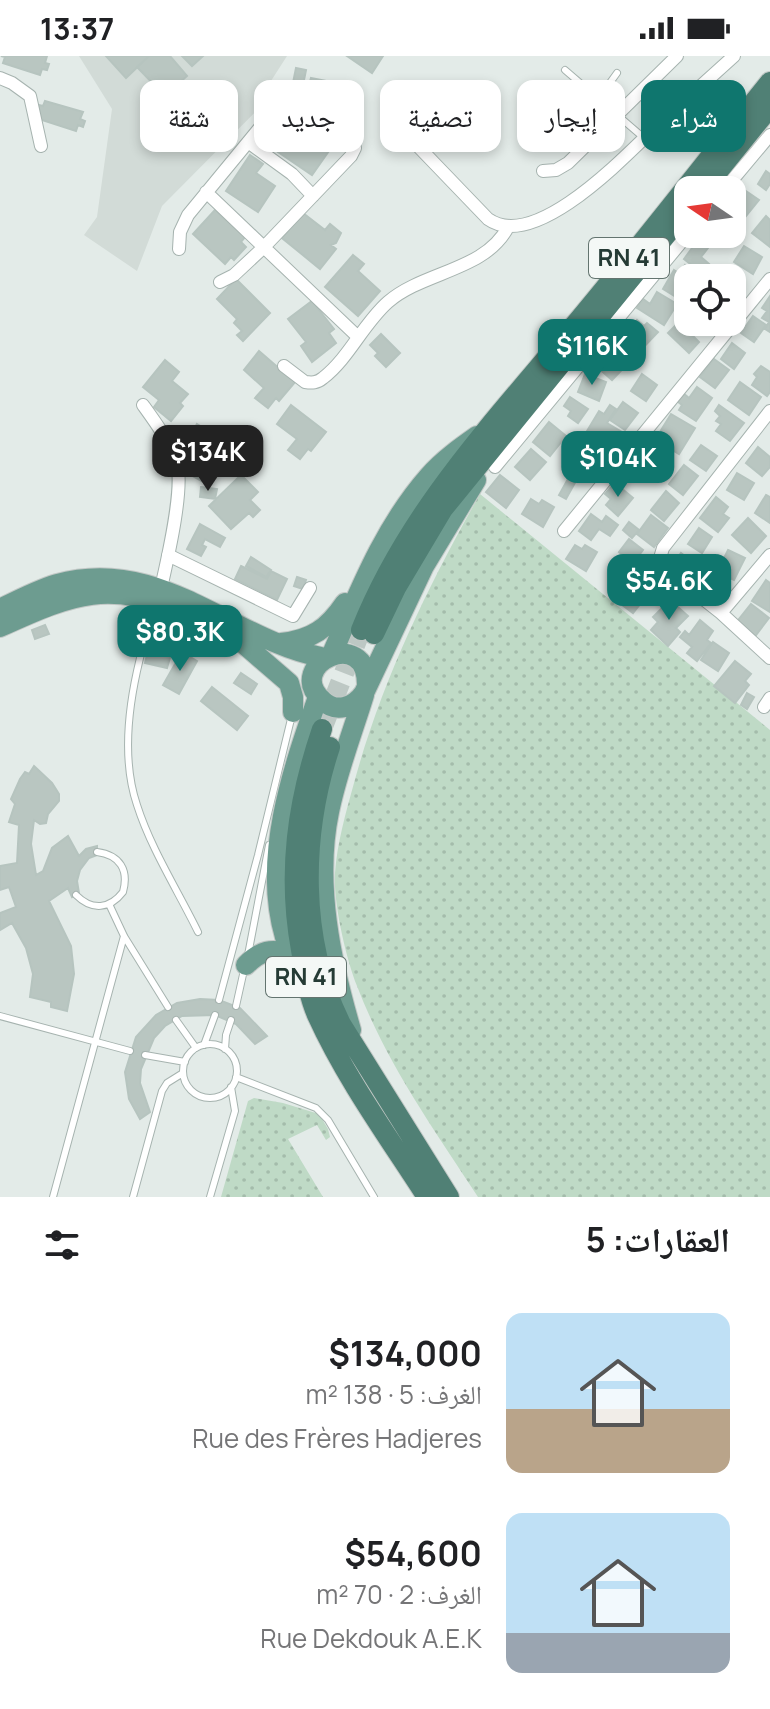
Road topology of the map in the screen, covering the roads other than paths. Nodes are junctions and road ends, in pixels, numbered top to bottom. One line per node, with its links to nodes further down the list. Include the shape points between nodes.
1 (677, 56): 10 (street)
2 (732, 57): 8 (street)
3 (565, 70): 6 (lane)
4 (617, 73): 7 (lane)
5 (0, 78): 17 (street, via 30,96)
6 (577, 80)
7 (612, 80)
8 (707, 80)
9 (770, 82): 36 (highway, RN 41)
10 (625, 107)
11 (770, 107): 21 (highway)
12 (625, 120): 13 (lane)
13 (641, 135)
14 (770, 135): 22 (street)
15 (641, 141): 26 (street, via 581,195 539,218)
16 (248, 142): 23 (street); 24 (street); 24 (street, via 285,100 351,136 354,152)
17 (41, 146)
18 (424, 152): 26 (street, via 488,219)
19 (579, 152): 20 (street, via 556,170)
20 (543, 171)
21 (714, 176)
22 (736, 176)
23 (206, 192): 27 (street); 29 (street, via 183,223)
24 (313, 196): 27 (street)
25 (674, 224): 36 (highway, RN 41)
26 (508, 227): 32 (street, via 487,252 399,293)
27 (264, 247): 31 (street); 32 (street)
28 (676, 248): 37 (street)
29 (179, 249)
30 (770, 279): 38 (street)
31 (220, 282)
32 (358, 337): 33 (street, via 317,382 300,380)
33 (284, 366)
34 (143, 405): 39 (street, via 178,467)
35 (770, 411): 45 (street, via 660,558 664,568)
36 (489, 439): 41 (main road, via 431,474 406,505); 48 (highway, RN 41); 52 (main road)
37 (495, 467)
38 (564, 531)
39 (168, 555): 42 (street, via 293,616); 43 (street)
40 (770, 555): 45 (street)
41 (366, 574): 49 (main road, via 319,633); 50 (main road)
42 (310, 588)
43 (158, 595): 44 (main road, via 128,580 91,578 55,584); 46 (main road, via 82,595); 47 (main road); 49 (main road, via 192,600); 57 (lane, via 131,698 131,779 145,826)
44 (0, 609)
45 (721, 613): 51 (street)
46 (0, 627)
47 (223, 627): 53 (main road, via 267,647); 53 (main road, via 289,683 293,697)
48 (368, 632)
49 (275, 644): 50 (main road)
50 (329, 656): 52 (main road, via 348,655 361,663); 53 (main road, via 319,662)
51 (770, 658)
52 (366, 689): 53 (main road, via 342,708); 75 (main road, via 337,777 323,861 340,992)
53 (308, 691): 59 (lane); 60 (main road, via 279,848 279,910); 61 (lane, via 287,764)
54 (97, 852): 56 (lane, via 115,857 125,873 123,892)
55 (76, 895): 56 (lane, via 91,906)
56 (109, 904): 58 (lane)
57 (198, 932)
58 (124, 936): 66 (lane); 71 (lane)
59 (234, 945): 61 (lane); 62 (lane)
60 (291, 955): 61 (main road, via 270,950); 63 (main road)
61 (247, 966): 62 (lane); 65 (lane)
62 (224, 979): 64 (lane)
63 (308, 989): 75 (highway, RN 41, via 295,913 294,862 302,796 329,730 311,833 310,913 333,1009); 85 (highway, RN 41, via 345,1069)
64 (219, 1000)
65 (236, 1006)
66 (168, 1007)
67 (215, 1015): 72 (lane)
68 (0, 1016): 71 (lane)
69 (176, 1020): 72 (lane)
70 (231, 1020): 73 (lane)
71 (96, 1040): 74 (lane); 81 (lane)
72 (200, 1046): 73 (lane); 77 (lane)
73 (225, 1049): 79 (lane, via 235,1061)
74 (130, 1051)
75 (358, 1053): 86 (highway, RN 41)
76 (145, 1055): 77 (lane)
77 (185, 1062): 78 (lane)
78 (183, 1073): 80 (lane, via 198,1095 216,1097); 82 (lane, via 162,1091)
79 (236, 1077): 80 (lane); 84 (lane, via 316,1108)
80 (231, 1087): 83 (lane, via 235,1111)
81 (53, 1197)
82 (133, 1197)
83 (210, 1197)
84 (374, 1197)
85 (427, 1197)
86 (449, 1197)

